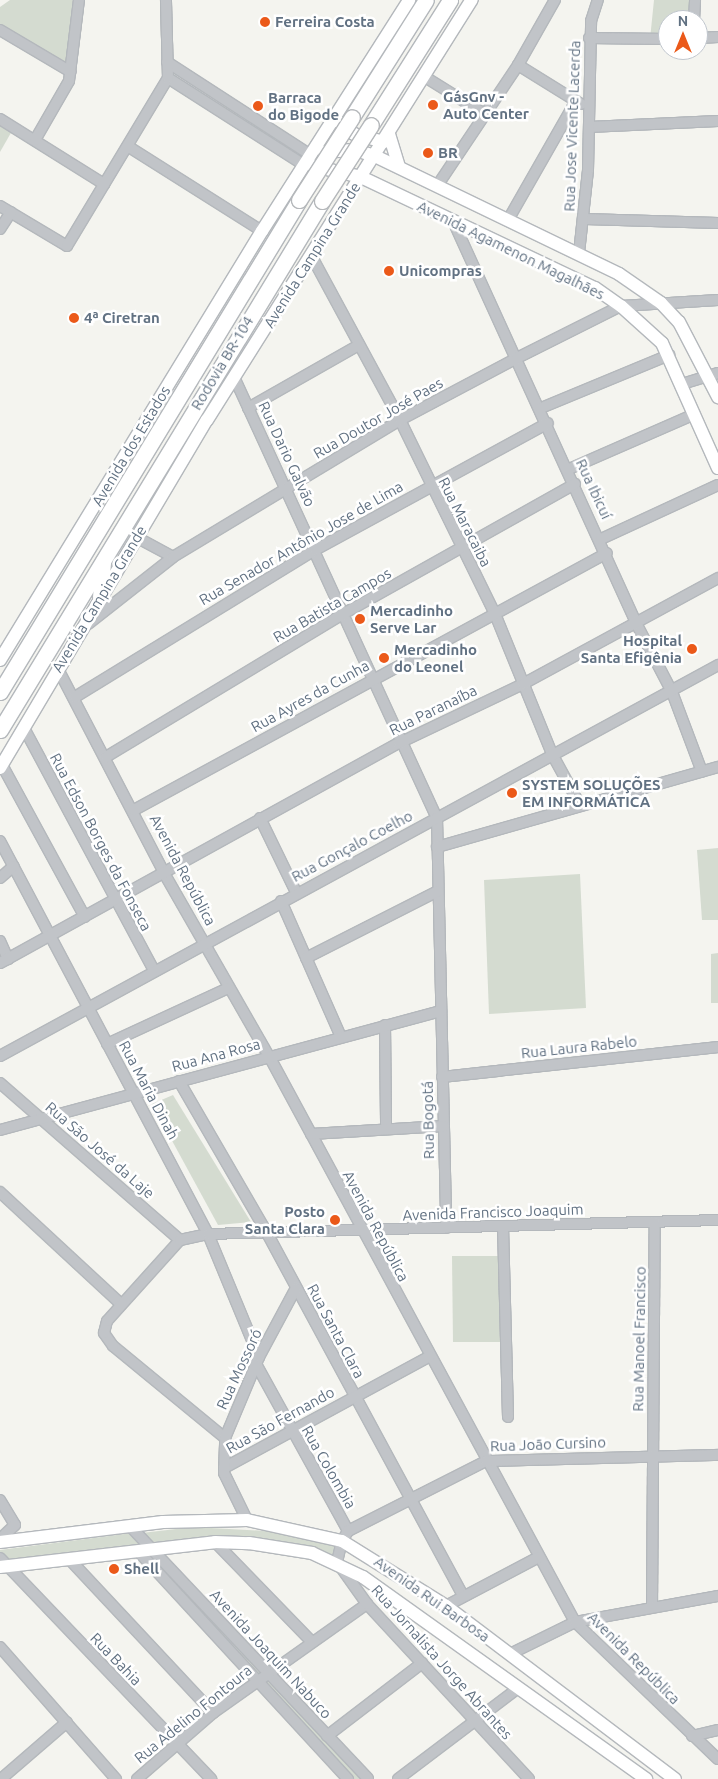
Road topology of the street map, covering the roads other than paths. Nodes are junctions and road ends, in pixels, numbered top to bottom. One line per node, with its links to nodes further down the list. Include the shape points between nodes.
1 (79, 0): 14 (street)
2 (166, 0): 12 (street)
3 (409, 0): 21 (main road, Avenida dos Estados)
4 (426, 0): 82 (highway, Rodovia BR-104, bridge, via 299,200)
5 (450, 0): 69 (highway, Rodovia BR-104, bridge, via 322,201)
6 (472, 0): 15 (main road, Avenida Campina Grande)
7 (555, 0): 13 (street)
8 (598, 0): 10 (street, Rua Jose Vicente Lacerda)
9 (0, 30): 14 (street)
10 (590, 38): 11 (street); 18 (street, Rua Jose Vicente Lacerda)
11 (658, 39)
12 (167, 62): 16 (street); 28 (street)
13 (518, 65): 17 (street); 19 (street)
14 (71, 72): 25 (street, via 65,92)
15 (425, 77): 19 (street); 24 (main road, Avenida Campina Grande)
16 (168, 78): 26 (street); 28 (street)
17 (576, 101): 18 (street); 36 (street)
18 (588, 107): 23 (street, Rua Jose Vicente Lacerda)
19 (486, 115): 32 (street)
20 (0, 119): 25 (street)
21 (335, 119): 24 (main road, via 354,134); 28 (main road, Avenida dos Estados)
22 (718, 121): 23 (street)
23 (589, 127): 35 (street, Rua Jose Vicente Lacerda)
24 (386, 138): 27 (main road, Avenida Campina Grande); 29 (main road)
25 (35, 140): 31 (street)
26 (129, 147): 31 (street); 40 (street)
27 (375, 156): 28 (main road, Avenida Agamenon Magalhães, via 356,150); 29 (main road, Avenida Agamenon Magalhães); 30 (main road, Avenida Campina Grande)
28 (305, 163): 30 (main road, Avenida Agamenon Magalhães); 40 (main road, Avenida dos Estados)
29 (400, 167): 32 (main road, Avenida Agamenon Magalhães)
30 (358, 182): 37 (main road, Avenida Agamenon Magalhães); 42 (main road, Avenida Campina Grande)
31 (104, 184): 34 (street, via 67,246)
32 (437, 186): 36 (main road, Avenida Agamenon Magalhães)
33 (0, 206): 34 (street)
34 (11, 212): 39 (street)
35 (585, 219): 38 (street); 41 (street, Rua Jose Vicente Lacerda)
36 (508, 220): 41 (main road, Avenida Agamenon Magalhães)
37 (453, 221): 45 (main road, Avenida Agamenon Magalhães, via 595,288); 48 (street, Rua Ibicuí)
38 (718, 223)
39 (0, 229)
40 (262, 231): 77 (main road, Avenida dos Estados)
41 (579, 253): 44 (main road, Avenida Agamenon Magalhães)
42 (312, 257): 46 (street, Rua Maracaiba); 50 (main road, Avenida Campina Grande)
43 (718, 300): 44 (street, Rua Doutor José Paes)
44 (661, 303): 45 (street, Rua Doutor José Paes); 49 (main road, Avenida Agamenon Magalhães, via 679,322)
45 (621, 306): 47 (main road, Avenida Agamenon Magalhães, via 646,327); 48 (street, Rua Doutor José Paes)
46 (359, 345): 53 (street); 56 (street, Rua Maracaiba)
47 (669, 355): 51 (main road, Avenida Agamenon Magalhães); 54 (street)
48 (517, 358): 54 (street, Rua Ibicuí); 56 (street, Rua Doutor José Paes)
49 (713, 374): 51 (street); 52 (main road, Avenida Agamenon Magalhães)
50 (234, 377): 53 (street, Rua Dario Galvão); 64 (main road, Avenida Campina Grande)
51 (682, 384): 55 (main road, Avenida Agamenon Magalhães)
52 (718, 397)
53 (248, 408): 63 (street, Rua Dario Galvão)
54 (541, 408): 57 (street, Rua Ibicuí)
55 (695, 414): 58 (main road, Avenida Agamenon Magalhães); 59 (street)
56 (400, 420): 62 (street, Rua Maracaiba); 63 (street, Rua Doutor José Paes)
57 (548, 423): 59 (street, Rua Ibicuí); 62 (street, Rua Senador Antônio Jose de Lima)
58 (718, 468)
59 (569, 469): 60 (street, Rua Ibicuí)
60 (575, 484): 65 (street, Rua Ibicuí); 66 (street, Rua Batista Campos)
61 (718, 485): 65 (street)
62 (430, 486): 66 (street, Rua Maracaiba); 67 (street, Rua Senador Antônio Jose de Lima)
63 (285, 488): 67 (street, Rua Dario Galvão); 70 (street, Rua Doutor José Paes)
64 (136, 538): 70 (street); 72 (main road, Avenida Campina Grande)
65 (601, 539): 68 (street, Rua Ibicuí)
66 (462, 549): 73 (street, Rua Batista Campos); 74 (street, Rua Maracaiba)
67 (315, 550): 73 (street, Rua Dario Galvão); 84 (street, Rua Senador Antônio Jose de Lima)
68 (607, 553): 74 (street, Rua Ayres da Cunha); 75 (street, Rua Ibicuí)
69 (103, 558): 72 (highway); 86 (highway, Rodovia BR-104)
70 (173, 558): 76 (street, Rua Doutor José Paes)
71 (718, 578): 75 (street, Rua Paranaíba)
72 (100, 597): 76 (main road, Avenida Campina Grande)
73 (344, 614): 80 (street, Rua Dario Galvão); 89 (street, Rua Batista Campos)
74 (495, 614): 80 (street, Rua Ayres da Cunha); 81 (street, Rua Maracaiba)
75 (636, 623): 81 (street, Rua Paranaíba); 83 (street, Rua Ibicuí)
76 (81, 629): 79 (main road, Avenida Campina Grande)
77 (0, 660)
78 (718, 665): 83 (street, Rua Gonçalo Coelho)
79 (58, 669): 84 (street, Avenida República); 85 (main road, Avenida Campina Grande)
80 (371, 679): 87 (street, Rua Dario Galvão); 94 (street, Rua Ayres da Cunha)
81 (523, 684): 87 (street, Rua Paranaíba); 88 (street, Rua Maracaiba)
82 (0, 692)
83 (672, 692): 88 (street, Rua Gonçalo Coelho); 92 (street, Rua Ibicuí)
84 (75, 697): 89 (street, Avenida República)
85 (24, 728): 90 (main road, Avenida Campina Grande); 105 (street, Rua Edson Borges da Fonseca)
86 (0, 730)
87 (400, 743): 95 (street, Rua Paranaíba); 96 (street, Rua Dario Galvão)
88 (552, 754): 93 (street, Rua Maracaiba); 96 (street, Rua Gonçalo Coelho)
89 (106, 757): 94 (street, Avenida República)
90 (1, 767): 106 (street)
91 (718, 767): 92 (street)
92 (702, 772): 93 (street)
93 (580, 805): 98 (street)
94 (134, 810): 100 (street, Avenida República)
95 (260, 818): 100 (street, Rua Paranaíba); 103 (street)
96 (436, 818): 98 (street, Rua Dario Galvão); 103 (street, Rua Gonçalo Coelho)
97 (0, 841): 99 (street, Rua Maria Dinah)
98 (437, 847): 102 (street, Rua Dario Galvão)
99 (14, 866): 101 (street); 107 (street, Rua Maria Dinah)
100 (164, 873): 105 (street, Rua Paranaíba); 109 (street, Avenida República)
101 (0, 878)
102 (438, 891): 110 (street); 115 (street, Rua Bogotá)
103 (296, 892): 104 (street, Rua Gonçalo Coelho)
104 (281, 900): 109 (street, Rua Gonçalo Coelho); 110 (street)
105 (114, 901): 106 (street, Rua Paranaíba); 112 (street, Rua Edson Borges da Fonseca)
106 (84, 917): 107 (street, Rua Paranaíba)
107 (50, 936): 111 (street, Rua Paranaíba); 114 (street, Rua Maria Dinah)
108 (0, 941): 111 (street)
109 (204, 943): 112 (street, Rua Gonçalo Coelho); 113 (street, Avenida República)
110 (306, 958): 117 (street)
111 (4, 961)
112 (153, 969): 114 (street, Rua Gonçalo Coelho)
113 (228, 988): 118 (street); 121 (street, Avenida República)
114 (88, 1007): 118 (street, Rua Maria Dinah); 120 (street, Rua Gonçalo Coelho)
115 (441, 1011): 116 (street, Rua Ana Rosa); 122 (street, Rua Bogotá)
116 (385, 1025): 117 (street, Rua Ana Rosa); 128 (street)
117 (341, 1037): 121 (street, Rua Ana Rosa)
118 (107, 1044): 125 (street, Rua Maria Dinah)
119 (718, 1047): 122 (street, Rua Laura Rabelo)
120 (0, 1056)
121 (269, 1056): 123 (street, Rua Ana Rosa); 130 (street, Avenida República)
122 (442, 1077): 127 (street, Rua Bogotá)
123 (179, 1080): 125 (street, Rua Ana Rosa); 137 (street, Rua Santa Clara)
124 (0, 1083): 126 (street, Rua São José da Laje)
125 (134, 1093): 126 (street, Rua Ana Rosa); 138 (street, Rua Maria Dinah)
126 (41, 1117): 129 (street, Rua Ana Rosa); 139 (street, Rua São José da Laje)
127 (444, 1126): 128 (street); 135 (street, Rua Bogotá)
128 (386, 1129): 130 (street)
129 (0, 1130)
130 (311, 1134): 136 (street, Avenida República)
131 (0, 1192): 141 (street)
132 (718, 1220): 133 (street, Avenida Francisco Joaquim)
133 (656, 1222): 134 (street, Avenida Francisco Joaquim); 149 (street, Rua Manoel Francisco)
134 (503, 1226): 135 (street, Avenida Francisco Joaquim); 145 (street)
135 (446, 1228): 136 (street, Avenida Francisco Joaquim)
136 (361, 1230): 137 (street, Avenida Francisco Joaquim); 142 (street, Avenida República)
137 (267, 1233): 138 (street, Avenida Francisco Joaquim); 140 (street, Rua Santa Clara)
138 (208, 1234): 139 (street, Avenida Francisco Joaquim); 143 (street, Rua Maria Dinah)
139 (180, 1240): 141 (street)
140 (296, 1288): 143 (street, Rua Mossoró); 144 (street, Rua Santa Clara)
141 (121, 1304): 147 (street, via 107,1321 104,1333 113,1346)
142 (430, 1356): 144 (street, Rua São Fernando); 150 (street, Avenida República)
143 (258, 1361): 146 (street, Rua Colombia); 147 (street, Rua Mossoró)
144 (354, 1396): 146 (street, Rua São Fernando); 153 (street, Rua Santa Clara)
145 (508, 1417)
146 (290, 1430): 151 (street, Rua São Fernando); 156 (street, Rua Colombia)
147 (225, 1438): 151 (street, Rua Mossoró)
148 (718, 1455): 149 (street, Rua João Cursino)
149 (653, 1456): 150 (street, Rua João Cursino); 169 (street, Rua Manoel Francisco)
150 (486, 1461): 153 (street, Rua João Cursino); 161 (street, Avenida República)
151 (224, 1468): 154 (street)
152 (0, 1500): 157 (street, via 15,1525)
153 (409, 1500): 156 (street, Rua João Cursino); 165 (street, Rua Santa Clara)
154 (248, 1520): 155 (main road, Avenida Rui Barbosa); 156 (main road, Avenida Rui Barbosa)
155 (130, 1526): 157 (main road, Avenida Rui Barbosa); 159 (street, Avenida Joaquim Nabuco)
156 (345, 1536): 163 (street); 168 (main road, Avenida Rui Barbosa)
157 (0, 1541)
158 (215, 1542): 159 (main road, Avenida Rui Barbosa); 163 (main road, Avenida Rui Barbosa, via 284,1547); 171 (street)
159 (152, 1550): 160 (main road, Avenida Rui Barbosa); 175 (street, Avenida Joaquim Nabuco)
160 (138, 1552): 162 (main road, Avenida Rui Barbosa); 176 (street, Avenida Joaquim Nabuco)
161 (539, 1557): 165 (street); 170 (street, Avenida República)
162 (71, 1561): 164 (main road, Avenida Rui Barbosa); 178 (street)
163 (337, 1562): 167 (street, Rua Jornalista Jorge Abrantes); 177 (main road, Avenida Rui Barbosa)
164 (2, 1564): 184 (street, Rua Bahia)
165 (463, 1596): 168 (street)
166 (718, 1596): 169 (street)
167 (367, 1604): 171 (street, Rua Adelino Fontoura); 174 (street, Rua Jornalista Jorge Abrantes)
168 (446, 1606): 173 (main road, Avenida Rui Barbosa)
169 (652, 1606): 170 (street)
170 (576, 1622): 173 (street); 183 (street, Avenida República)
171 (312, 1642): 175 (street, Rua Adelino Fontoura)
172 (0, 1647): 180 (street)
173 (510, 1654): 195 (main road, Avenida Rui Barbosa)
174 (422, 1663): 179 (street, Rua Jornalista Jorge Abrantes); 182 (street)
175 (267, 1674): 176 (street, Rua Adelino Fontoura); 182 (street, Avenida Joaquim Nabuco)
176 (257, 1682): 178 (street, Rua Adelino Fontoura); 190 (street, Avenida Joaquim Nabuco)
177 (517, 1689): 179 (street); 194 (main road, Avenida Rui Barbosa)
178 (213, 1713): 184 (street, Rua Adelino Fontoura)
179 (475, 1721): 192 (street); 193 (street, Rua Jornalista Jorge Abrantes)
180 (67, 1722): 186 (street); 187 (street)
181 (718, 1730): 183 (street)
182 (327, 1736): 191 (street, Avenida Joaquim Nabuco)
183 (692, 1736): 185 (street, Avenida República)
184 (176, 1743): 188 (street, Rua Adelino Fontoura); 189 (street, Rua Bahia)
185 (718, 1759)
186 (4, 1775)
187 (116, 1779)
188 (137, 1779)
189 (211, 1779)
190 (348, 1779)
191 (368, 1779)
192 (398, 1779)
193 (529, 1779)
194 (646, 1779)
195 (675, 1779)

